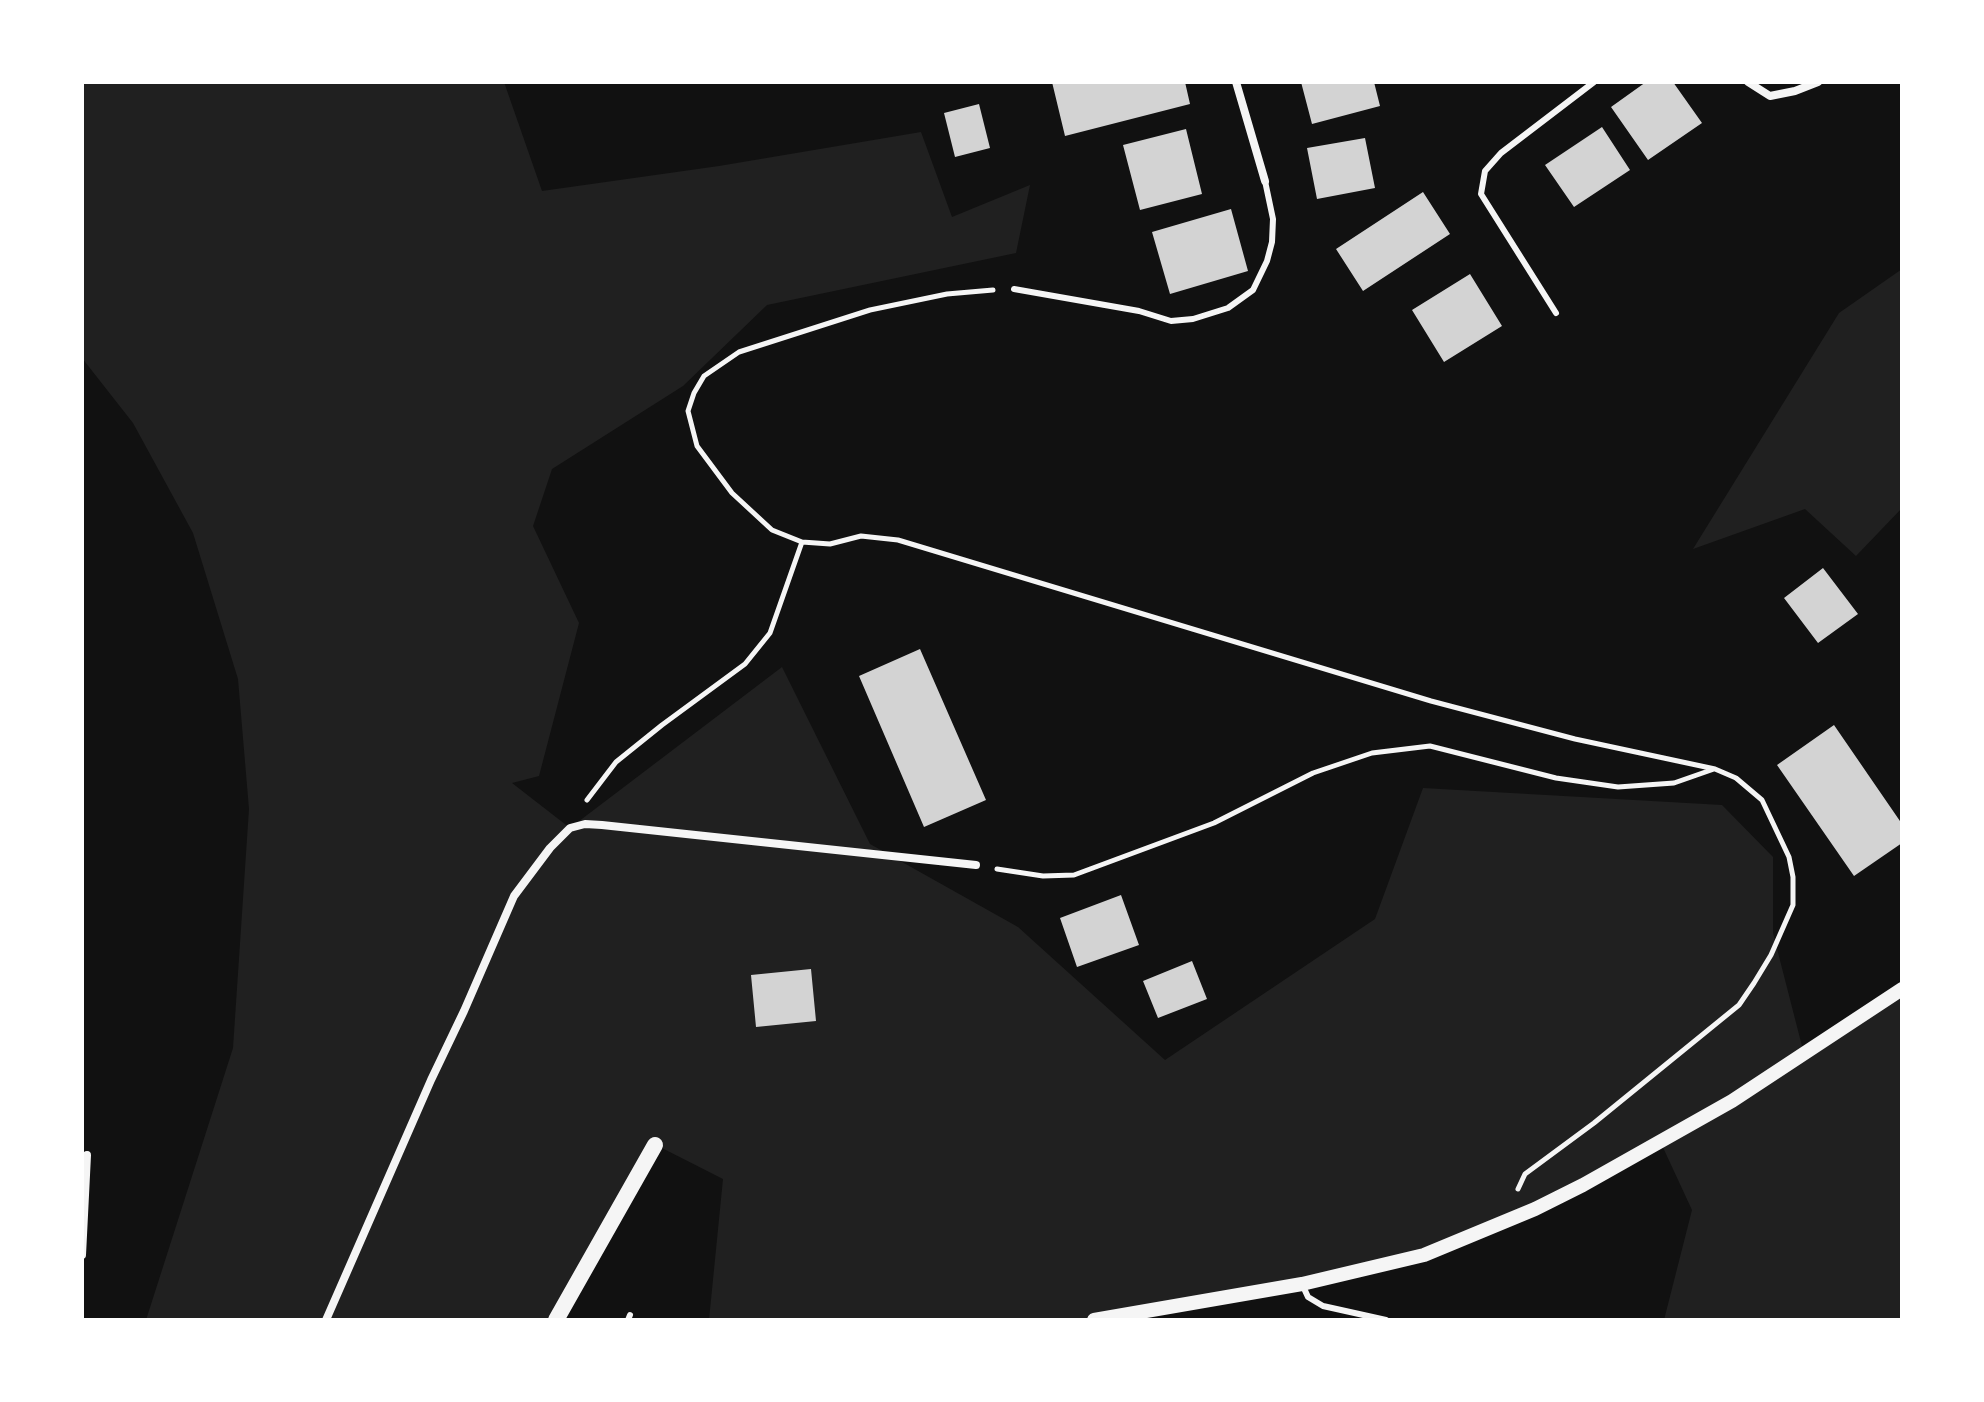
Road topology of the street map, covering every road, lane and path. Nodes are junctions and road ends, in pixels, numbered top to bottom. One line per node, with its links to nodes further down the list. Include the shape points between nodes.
1 (1236, 82): 5 (street)
2 (1594, 82): 7 (lane, via 1501,153 1485,171 1481,194)
3 (1748, 82): 4 (street, via 1770,96)
4 (1818, 82)
5 (1265, 181): 6 (lane, via 1273,219 1267,261 1253,290 1228,308 1171,321)
6 (1014, 289): 8 (path, via 947,294 870,310 739,352 704,376 688,411 697,446 732,493 772,530)
7 (1556, 313)
8 (802, 542): 9 (path, via 830,544 861,536 898,540 1431,701); 10 (path, via 770,633 745,664 616,762)
9 (1715, 769): 11 (path, via 1674,783 1618,787 1556,778 1430,746 1372,753 1313,773 1214,823 1074,875 1043,876); 15 (path, via 1736,778 1762,800 1789,857 1793,905 1771,955 1739,1005 1525,1174)
10 (570, 828): 11 (street, via 602,825); 18 (street, via 514,896)
11 (976, 865)
12 (1902, 989): 15 (street, via 1732,1101)
13 (655, 1145): 19 (main road)
14 (87, 1155): 16 (street)
15 (1509, 1220): 17 (street, via 1424,1255)
16 (82, 1255)
17 (1302, 1284): 20 (street); 21 (lane, via 1308,1297 1323,1306)
18 (326, 1320)
19 (556, 1320)
20 (1094, 1320)
21 (1386, 1320)

